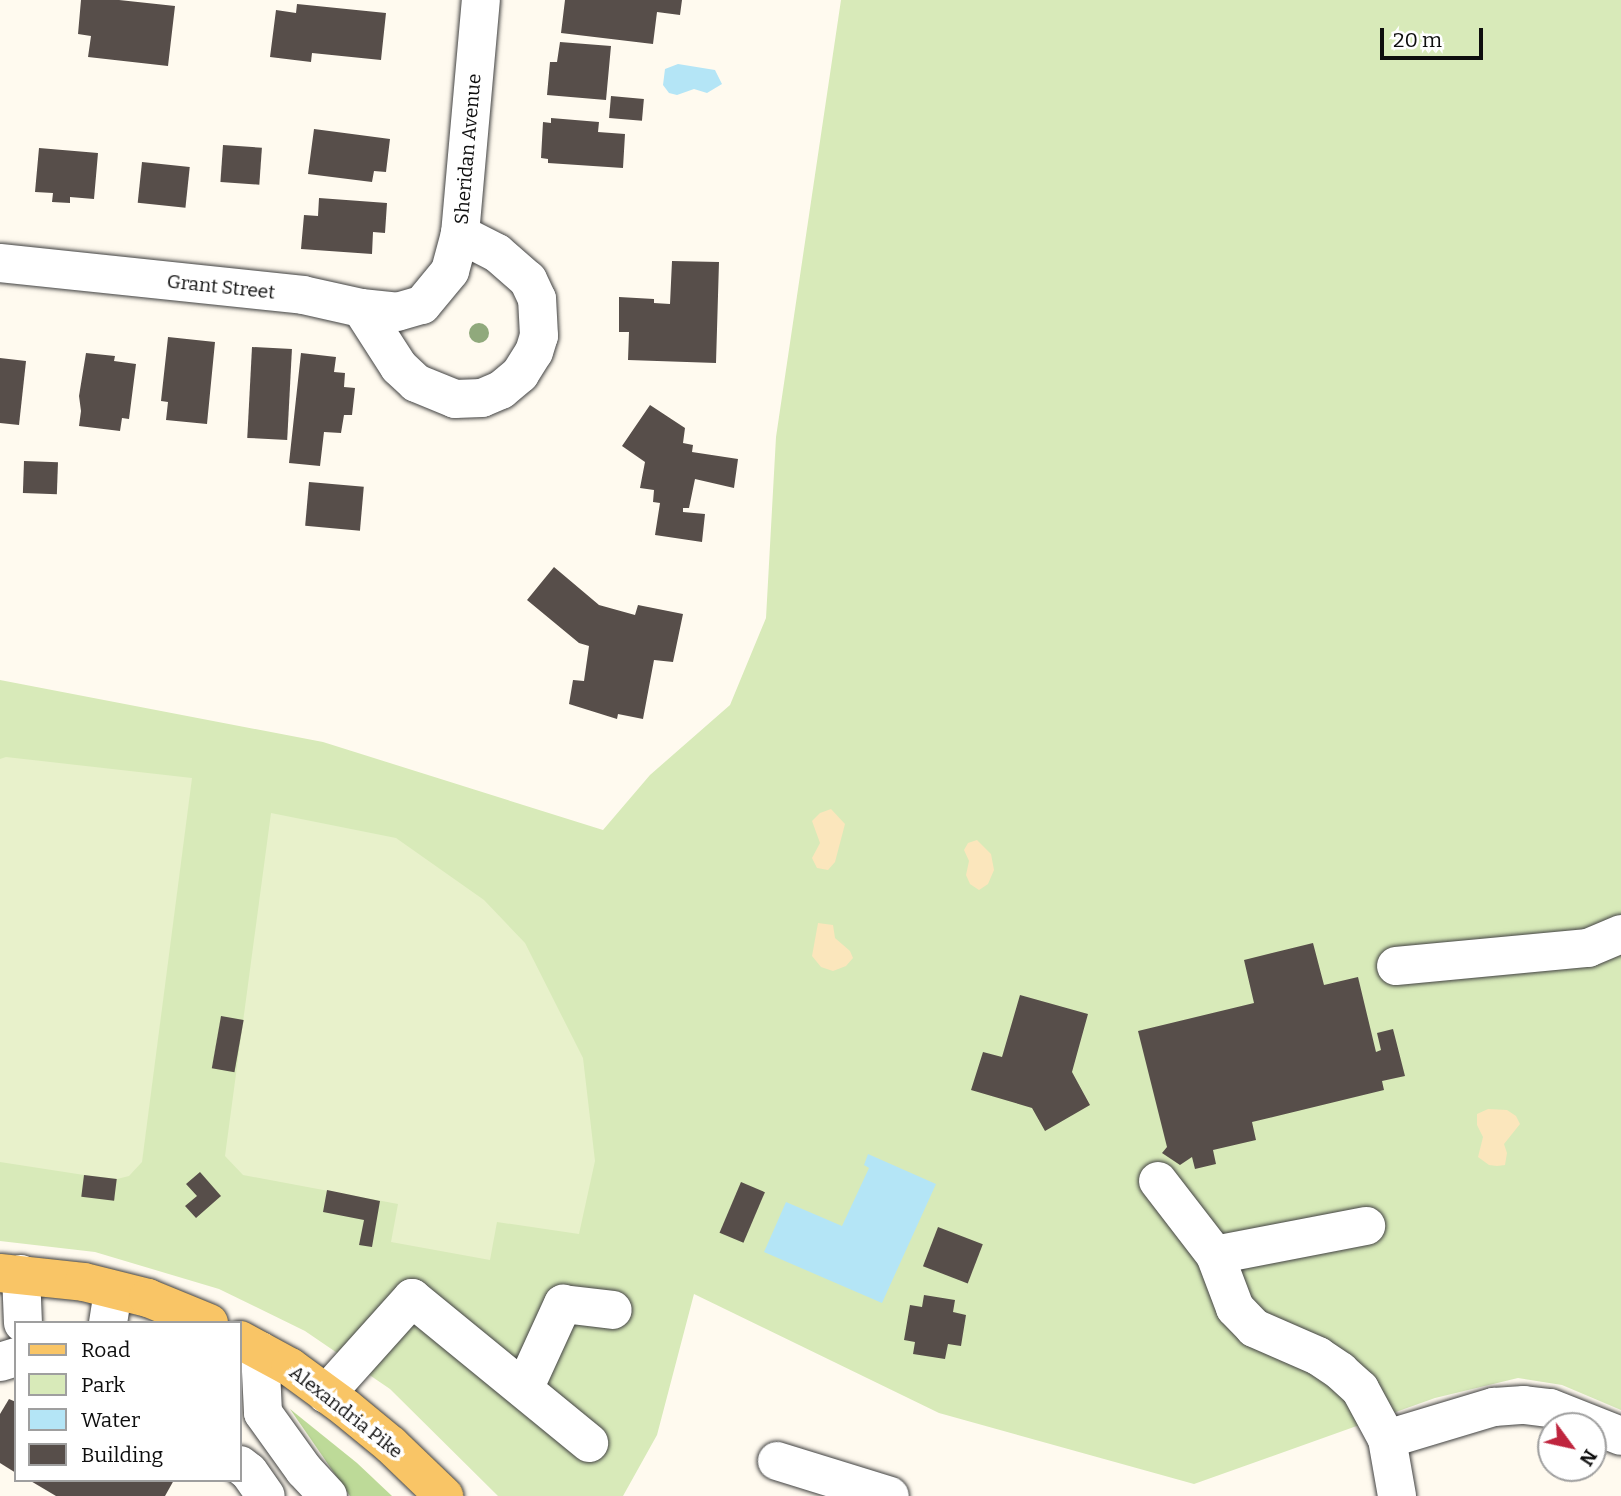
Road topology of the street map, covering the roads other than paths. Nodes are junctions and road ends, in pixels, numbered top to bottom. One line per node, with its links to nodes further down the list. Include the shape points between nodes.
1 (481, 0): 2 (street, Sheridan Avenue)
2 (460, 234): 4 (street, Sheridan Avenue, via 450,271); 5 (street, via 497,253 528,281 537,299 539,336 534,352 520,374 501,390 482,398 455,399 416,383 399,367)
3 (0, 263): 5 (street, Grant Street, via 303,295)
4 (435, 291): 5 (street, Grant Street, via 410,311)
5 (361, 308)
6 (1621, 934): 7 (street, via 1588,948)
7 (1396, 966)
8 (1158, 1181): 10 (street)
9 (1366, 1226): 10 (street)
10 (1215, 1255): 20 (street, via 1235,1308 1254,1328 1318,1356 1340,1371 1360,1389)
11 (10, 1274): 12 (main road); 14 (street)
12 (110, 1306): 15 (main road, via 149,1298)
13 (613, 1310): 17 (street, via 563,1304)
14 (22, 1321)
15 (204, 1321)
16 (250, 1345): 18 (main road, Alexandria Pike); 25 (street, via 263,1413)
17 (524, 1389): 18 (street, via 412,1298); 21 (street)
18 (326, 1394): 26 (main road, Alexandria Pike, via 391,1445)
19 (1621, 1436): 20 (street, via 1550,1408 1524,1405 1494,1407)
20 (1387, 1439): 28 (street)
21 (589, 1443)
22 (777, 1461): 27 (street)
23 (242, 1467): 24 (street)
24 (266, 1496)
25 (328, 1496)
26 (444, 1496)
27 (890, 1496)
28 (1397, 1496)

